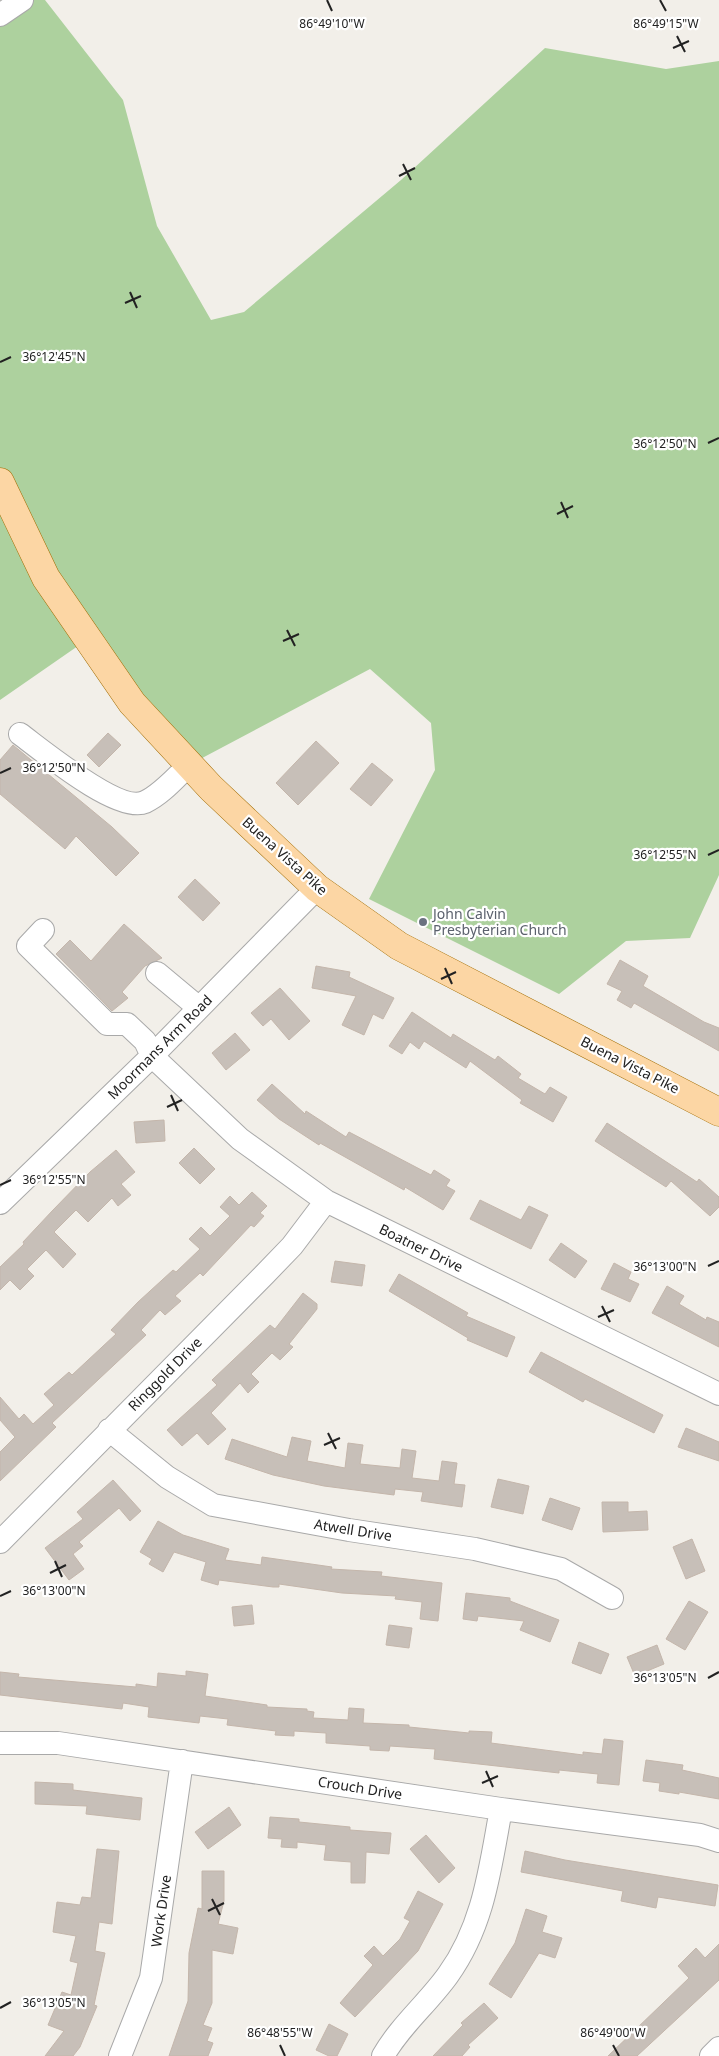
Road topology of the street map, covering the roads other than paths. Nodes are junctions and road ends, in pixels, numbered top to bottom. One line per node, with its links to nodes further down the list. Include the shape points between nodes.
1 (22, 0): 2 (street)
2 (0, 15)
3 (0, 482): 5 (main road, Buena Vista Pike, via 46,578 132,703)
4 (20, 734): 5 (street, via 98,789 126,802 144,802)
5 (189, 765): 6 (main road, Buena Vista Pike)
6 (318, 888): 9 (street, Moormans Arm Road); 11 (main road, Buena Vista Pike, via 399,946)
7 (43, 930): 10 (street, Boatner Drive, via 28,946 108,1024 127,1024 145,1041)
8 (157, 973): 9 (street)
9 (199, 1008): 10 (street, Moormans Arm Road)
10 (152, 1056): 12 (street, Boatner Drive, via 240,1139); 13 (street, Moormans Arm Road)
11 (719, 1112)
12 (326, 1201): 14 (street, Boatner Drive); 15 (street, Ringgold Drive, via 278,1260)
13 (0, 1203)
14 (719, 1394)
15 (109, 1430): 16 (street, Ringgold Drive); 17 (street, Atwell Drive, via 167,1477 213,1505 475,1549 551,1566)
16 (0, 1542)
17 (612, 1598)
18 (0, 1743): 19 (street, Crouch Drive, via 58,1743)
19 (182, 1761): 20 (street, Crouch Drive); 23 (street, Work Drive, via 151,1978)
20 (501, 1809): 21 (street, Crouch Drive, via 700,1834); 24 (street, via 486,1890 478,1920 465,1949)
21 (719, 1841)
22 (719, 2048): 25 (street)
23 (120, 2056)
24 (383, 2056)
25 (711, 2056)

